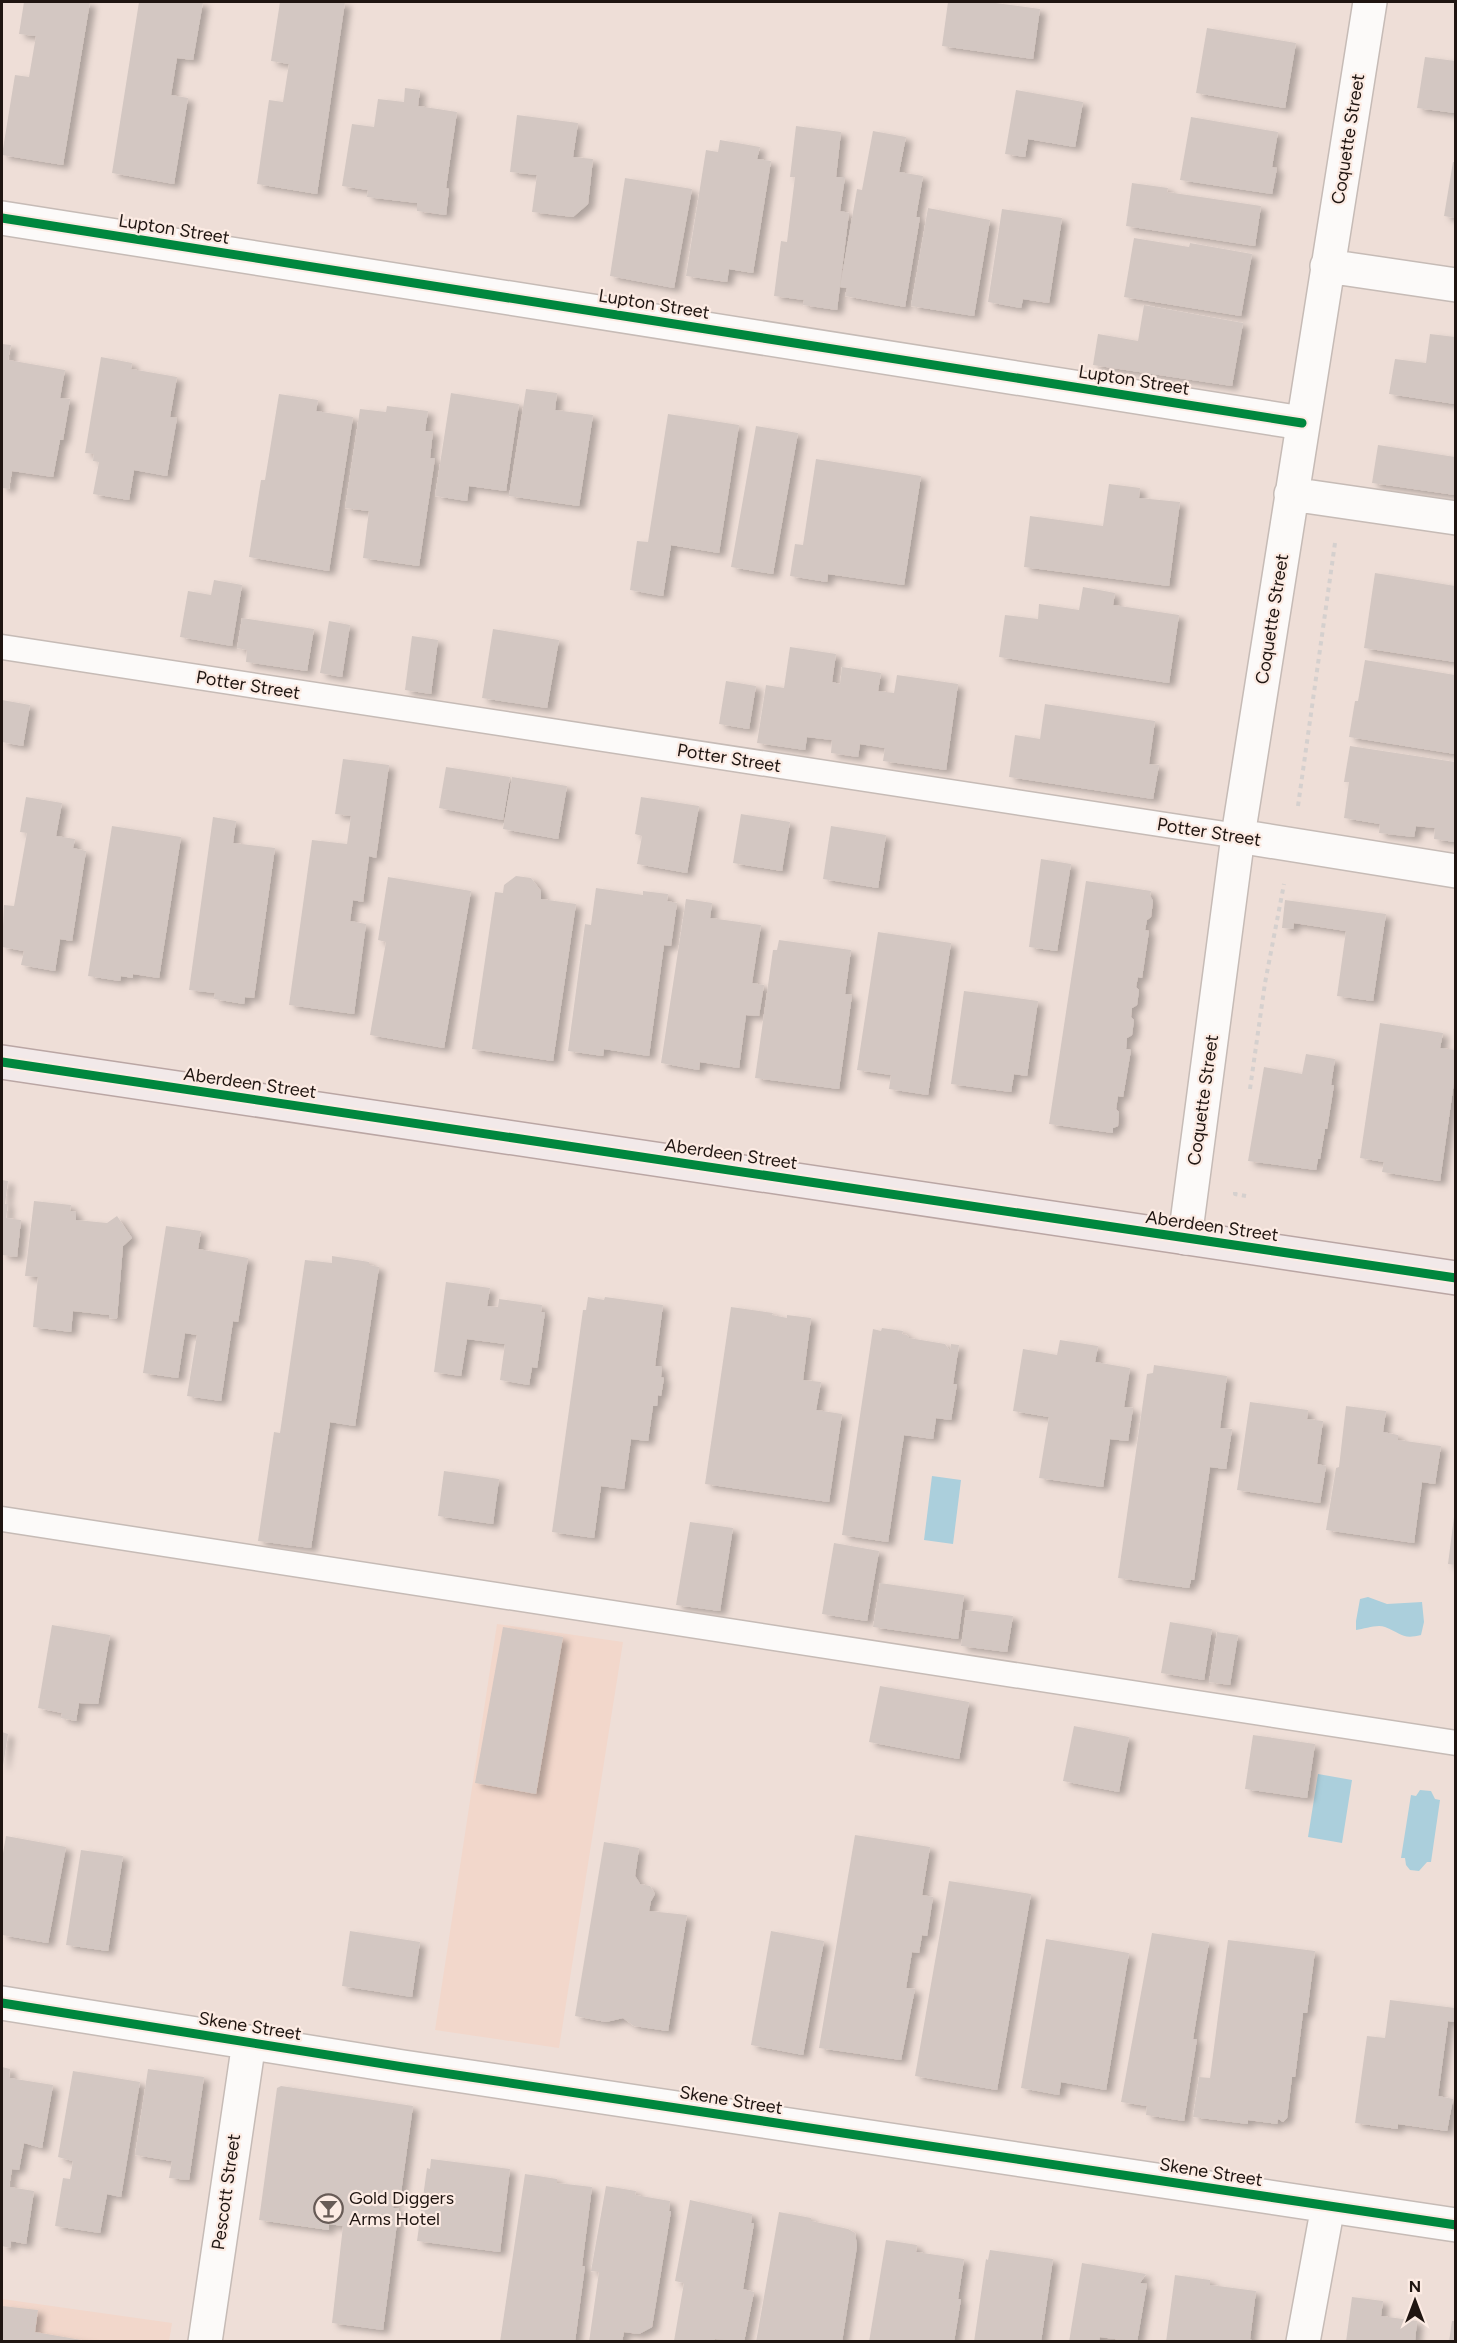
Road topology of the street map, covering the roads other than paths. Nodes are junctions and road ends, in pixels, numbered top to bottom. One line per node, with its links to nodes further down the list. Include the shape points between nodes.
1 (1370, 2): 3 (street, Coquette Street)
2 (2, 218): 5 (street, Lupton Street)
3 (1327, 266): 4 (street); 5 (street, Coquette Street)
4 (1455, 285)
5 (1302, 423): 6 (street, Coquette Street)
6 (1291, 494): 7 (street); 9 (street, Coquette Street)
7 (1455, 519)
8 (2, 647): 9 (lane, Potter Street)
9 (1238, 836): 10 (street, Potter Street); 12 (street, Coquette Street)
10 (1455, 871)
11 (2, 1062): 12 (main road, Aberdeen Street)
12 (1185, 1238): 13 (main road, Aberdeen Street)
13 (1455, 1278)
14 (2, 1520): 15 (lane)
15 (1455, 1743)
16 (2, 2003): 17 (street, Skene Street)
17 (249, 2042): 18 (street, Skene Street); 20 (street, Pescott Street)
18 (1328, 2206): 19 (street, Skene Street); 21 (street)
19 (1455, 2225)
20 (205, 2342)
21 (1303, 2342)

